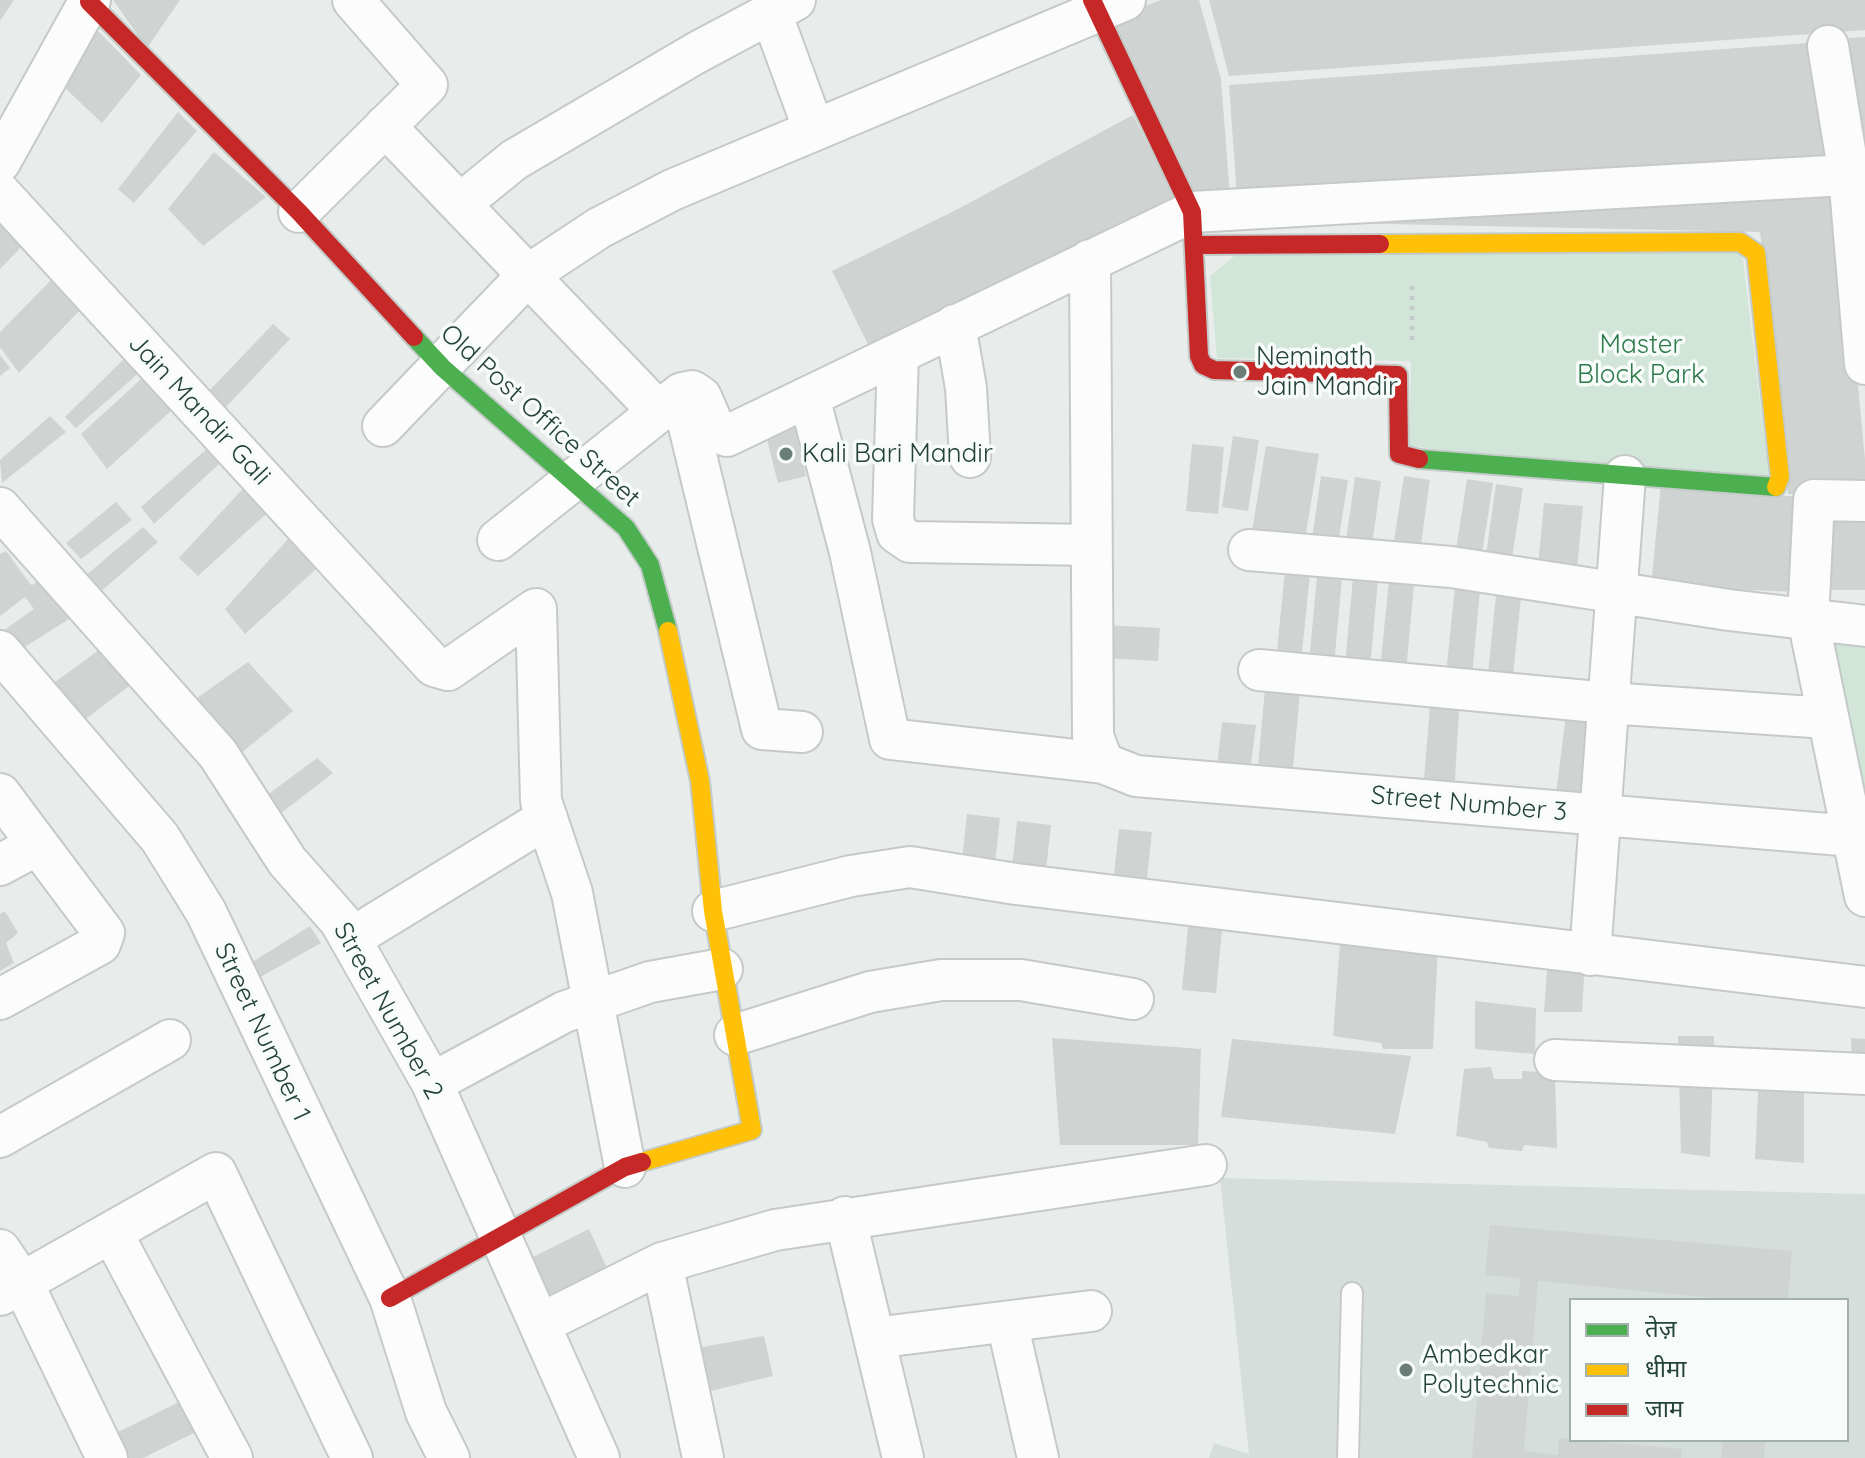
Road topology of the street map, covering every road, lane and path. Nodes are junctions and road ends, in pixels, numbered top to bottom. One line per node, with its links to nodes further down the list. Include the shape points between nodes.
1 (353, 0): 6 (street, via 427,85)
2 (89, 1): 8 (street); 12 (street, Old Post Office Street)
3 (1105, 4): 7 (street); 13 (street)
4 (783, 6): 7 (street); 11 (street, via 514,160)
5 (1828, 46): 9 (street)
6 (385, 126): 11 (street); 12 (street)
7 (814, 130): 16 (street, via 672,190 599,228)
8 (0, 162)
9 (1857, 175): 13 (street); 20 (street)
10 (0, 193): 44 (street, Jain Mandir Gali, via 434,666 448,670 536,609 541,801)
11 (460, 204): 16 (street)
12 (299, 212): 21 (street, Old Post Office Street)
13 (1193, 228): 14 (street); 26 (street, via 1203,365 1214,370 1391,372 1400,382 1398,446 1405,458); 26 (street, via 1750,246 1756,253 1780,477 1776,488)
14 (1090, 260): 17 (street); 31 (street)
15 (1412, 266): 18 (path)
16 (528, 275): 21 (street); 23 (street)
17 (955, 325): 19 (street); 25 (street)
18 (1412, 345)
19 (898, 354): 22 (street); 31 (street, via 893,519 897,533 910,542)
20 (1865, 364)
21 (443, 368): 24 (street); 27 (street, Old Post Office Street)
22 (809, 397): 23 (street, via 727,436 716,432 701,397 692,391); 41 (street, Street Number 3, via 850,552 890,739)
23 (670, 402): 27 (street); 40 (street, via 762,729)
24 (383, 426)
25 (970, 457)
26 (1625, 476): 33 (street)
27 (572, 478): 30 (street); 49 (street, Old Post Office Street, via 626,528 650,565 700,781)
28 (1865, 501): 34 (street, via 1814,500)
29 (0, 508): 50 (street, Street Number 2, via 218,754 287,861)
30 (498, 540)
31 (1092, 545): 41 (street)
32 (1249, 550): 33 (street, via 1451,567)
33 (1615, 592): 34 (street); 38 (street)
34 (1808, 619): 35 (street); 39 (street)
35 (1865, 626)
36 (0, 651): 72 (street, Street Number 1, via 160,838 206,912)
37 (1259, 670): 38 (street)
38 (1608, 703): 39 (street); 43 (street)
39 (1827, 718): 45 (street)
40 (802, 732)
41 (1098, 750): 43 (street, Street Number 3, via 1136,776)
42 (0, 794): 46 (street)
43 (1600, 815): 45 (street, Street Number 3); 51 (street)
44 (547, 818): 50 (street); 56 (street, via 572,893)
45 (1858, 836): 48 (street)
46 (37, 845): 47 (street); 54 (street, via 104,933 104,940)
47 (0, 865)
48 (1865, 896)
49 (713, 911): 51 (street, via 851,876 910,867); 52 (street, Old Post Office Street)
50 (350, 939): 61 (street, Street Number 2)
51 (1590, 955): 53 (street)
52 (722, 969): 56 (street, via 650,982); 57 (street, Old Post Office Street)
53 (1865, 987)
54 (0, 999)
55 (1133, 999): 57 (street, via 1021,980 941,980 870,992)
56 (593, 1002): 61 (street, via 564,1012); 64 (street)
57 (735, 1035): 64 (street, Old Post Office Street, via 752,1130)
58 (170, 1040): 62 (street)
59 (1555, 1060): 60 (street)
60 (1865, 1074)
61 (432, 1083): 67 (street, Street Number 2)
62 (0, 1137)
63 (1206, 1165): 65 (street)
64 (625, 1167): 67 (street)
65 (845, 1217): 69 (street, via 775,1230); 76 (street)
66 (112, 1233): 70 (street); 78 (street); 79 (street, via 216,1173)
67 (499, 1236): 72 (street); 75 (street, Street Number 2)
68 (0, 1250): 70 (street)
69 (662, 1263): 75 (street); 82 (street)
70 (11, 1290): 77 (street)
71 (1352, 1293): 85 (lane)
72 (390, 1298): 80 (street, Street Number 1, via 426,1412)
73 (1091, 1311): 74 (street)
74 (1007, 1322): 76 (street); 84 (street)
75 (542, 1323): 81 (street, Street Number 2)
76 (874, 1338): 83 (street)
77 (107, 1458)
78 (232, 1458)
79 (352, 1458)
80 (449, 1458)
81 (599, 1458)
82 (703, 1458)
83 (903, 1458)
84 (1038, 1458)
85 (1348, 1458)

